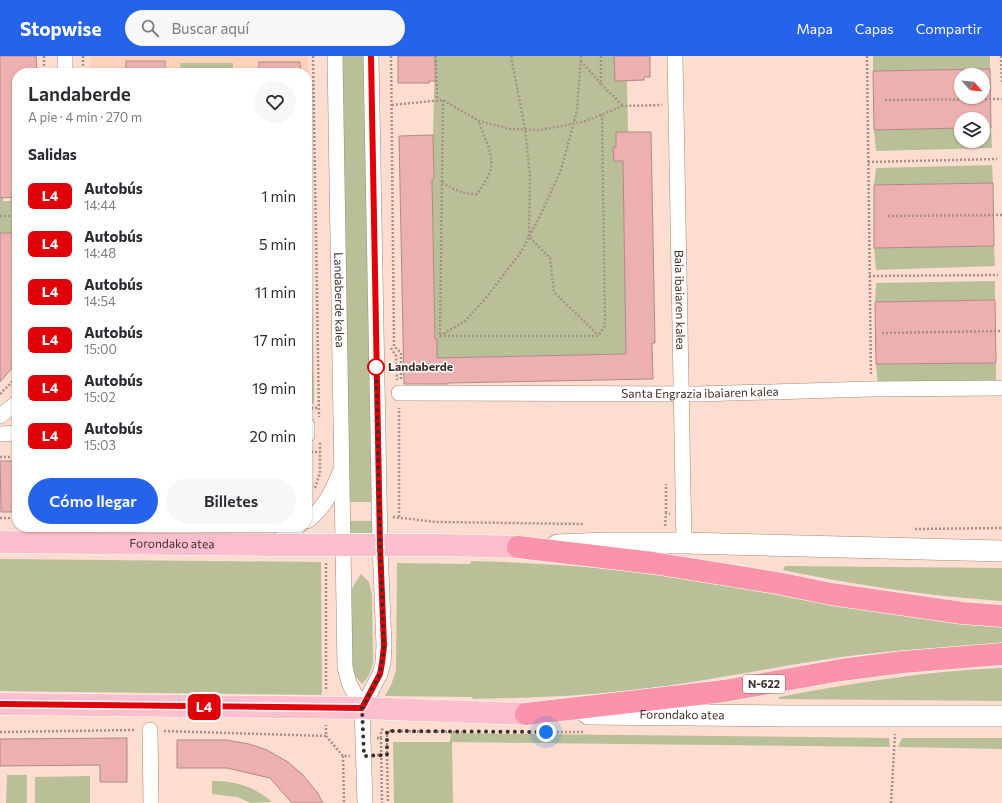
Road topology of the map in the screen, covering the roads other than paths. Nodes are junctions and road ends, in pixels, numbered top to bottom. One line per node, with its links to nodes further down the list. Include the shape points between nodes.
1 (65, 56): 5 (street)
2 (335, 56): 15 (street, Landaberde kalea)
3 (371, 56): 22 (street)
4 (676, 56): 8 (street, Baia ibaiaren kalea)
5 (65, 68)
6 (1002, 388): 8 (street, Santa Engrazia ibaiaren kalea)
7 (399, 393): 8 (street, Santa Engrazia ibaiaren kalea)
8 (681, 394): 19 (street, Baia ibaiaren kalea)
9 (12, 407): 10 (street)
10 (0, 416)
11 (313, 424): 14 (street)
12 (12, 433): 13 (street)
13 (0, 434)
14 (313, 436)
15 (342, 467): 16 (street, via 328,499); 21 (street, Landaberde kalea)
16 (312, 516)
17 (290, 532): 20 (street)
18 (0, 542): 20 (main road, Forondako atea)
19 (684, 543): 23 (main road, Forondako atea); 24 (main road, Forondako atea)
20 (271, 545): 21 (main road, Forondako atea)
21 (343, 545): 22 (main road, Forondako atea); 28 (street, via 346,673)
22 (380, 545): 23 (main road, Forondako atea); 28 (street, via 384,646 380,674)
23 (518, 547): 25 (highway, via 653,563 831,594 962,613)
24 (1002, 551)
25 (1002, 616)
26 (1002, 654): 29 (highway, N-622, via 903,662 724,691)
27 (0, 704): 28 (main road, Forondako atea)
28 (362, 708): 29 (main road, Forondako atea); 33 (street)
29 (526, 714): 30 (main road, Forondako atea, via 893,728)
30 (1002, 716)
31 (150, 730): 32 (street)
32 (151, 803)
33 (365, 803)

